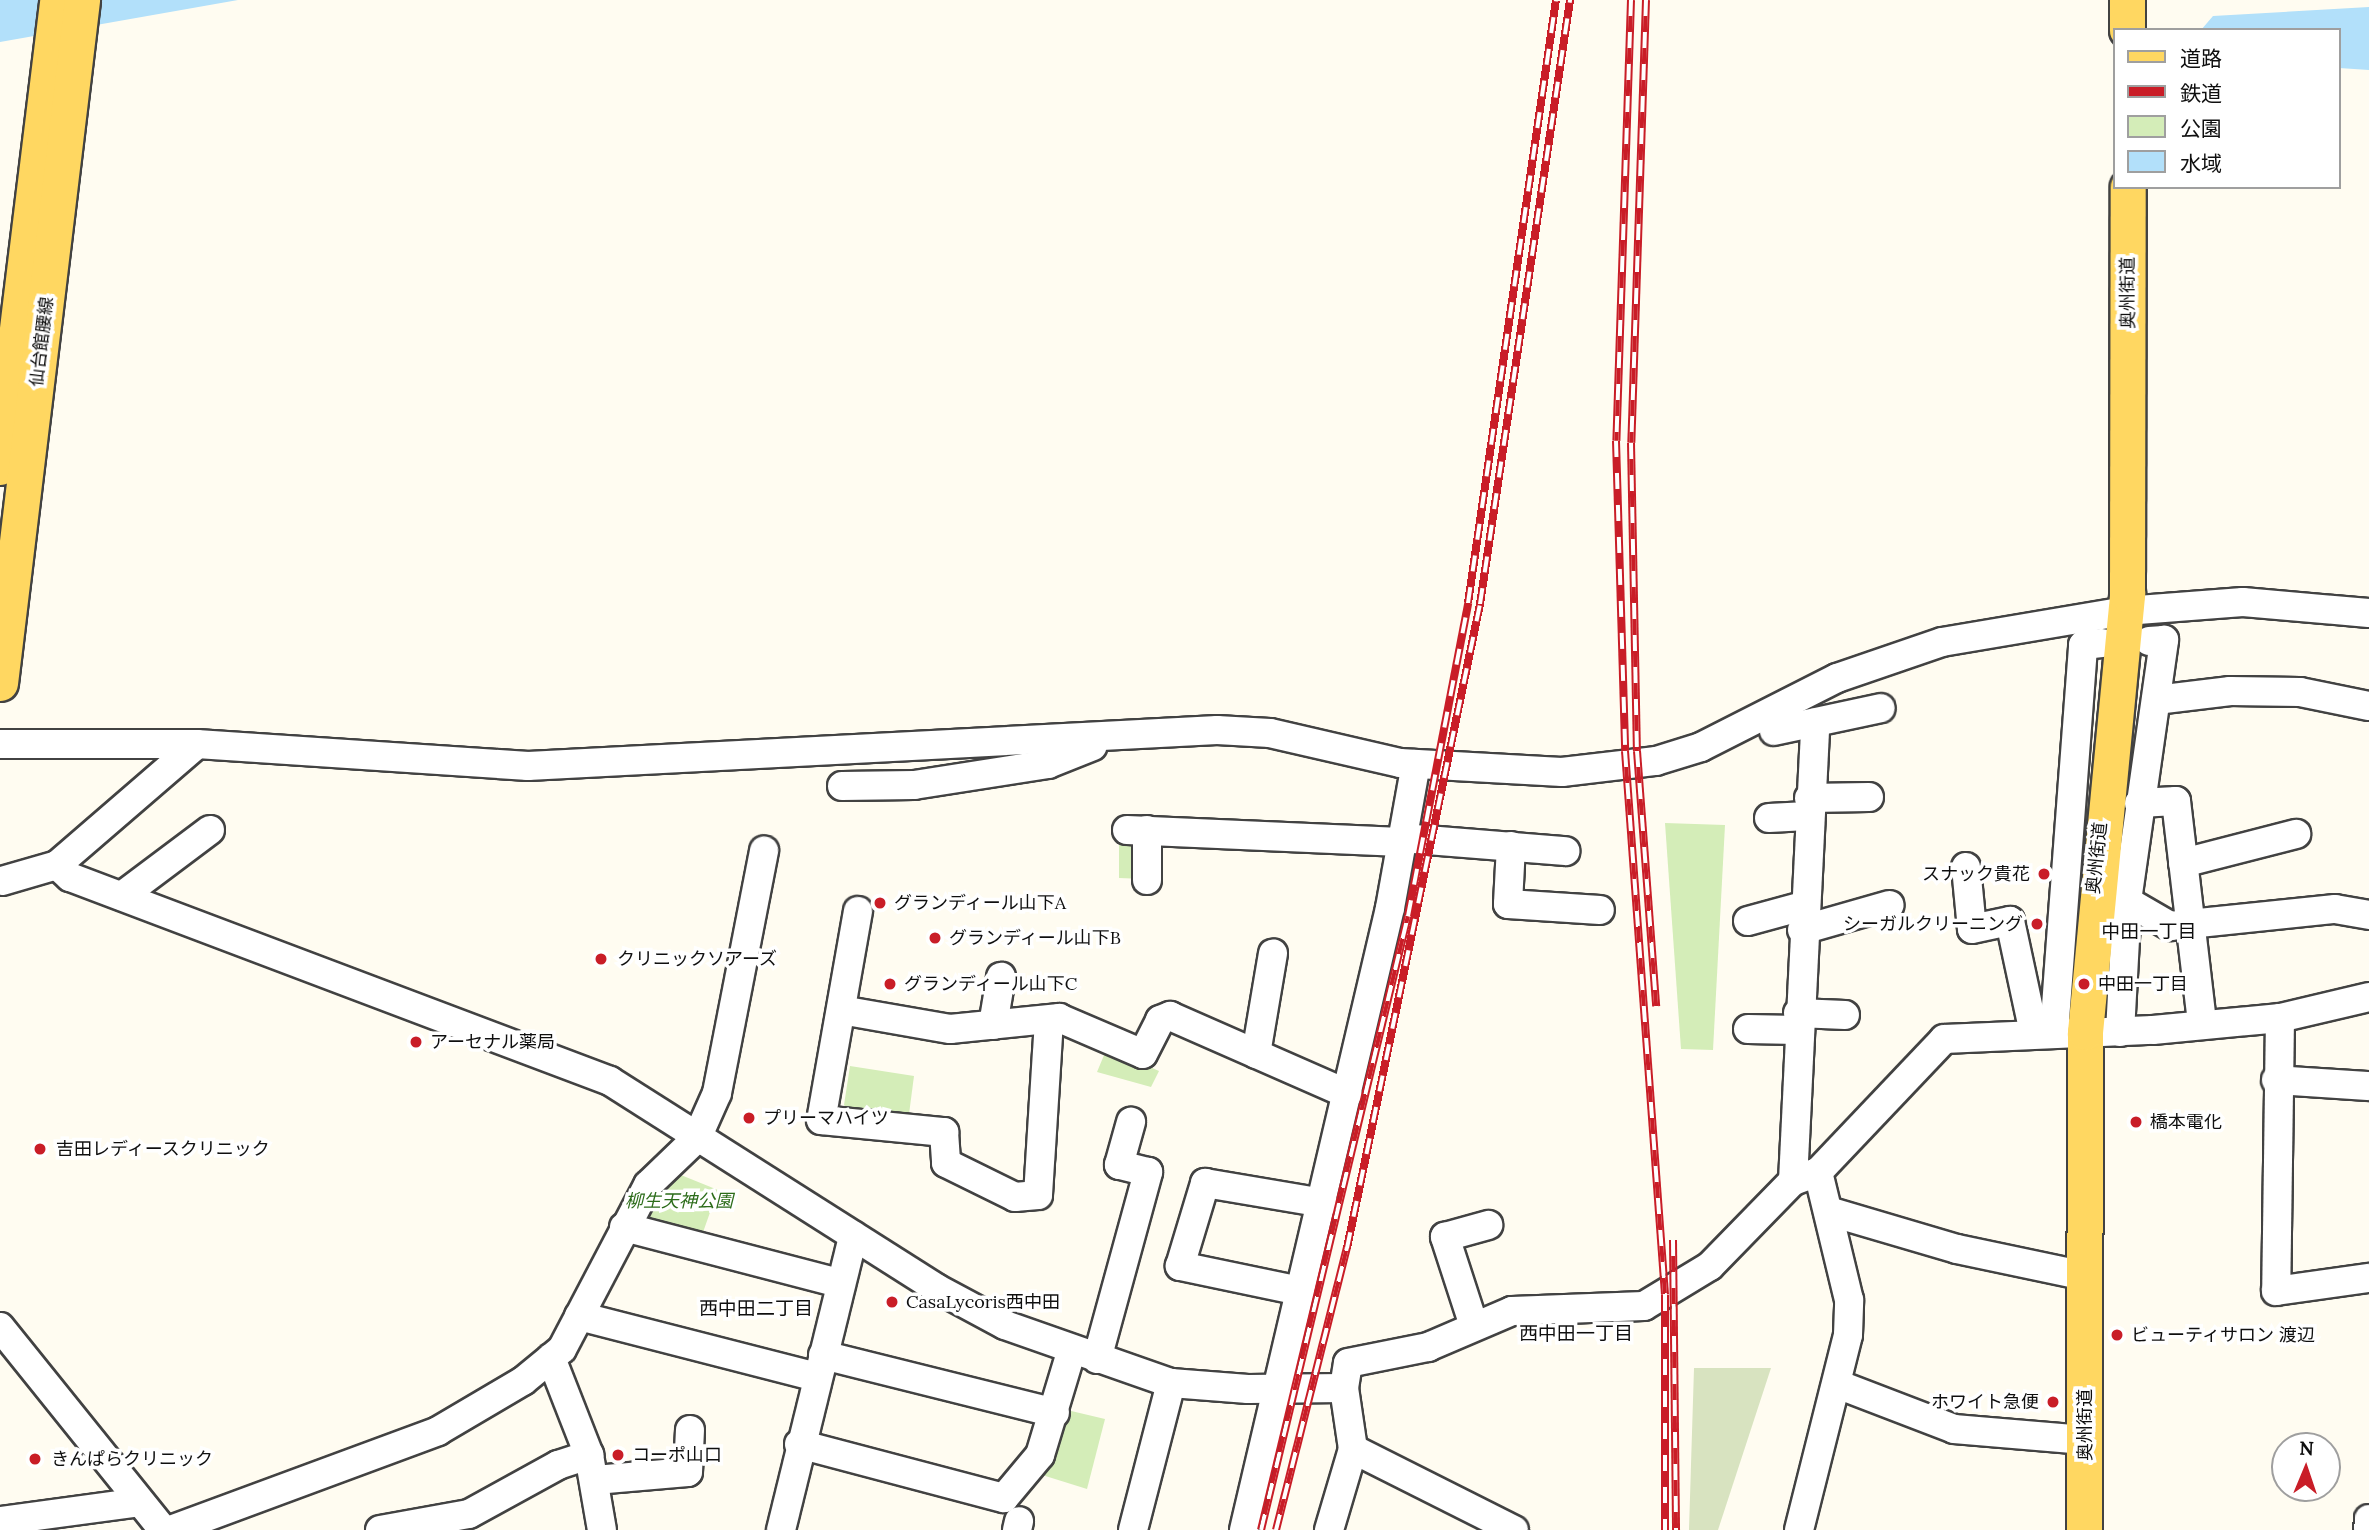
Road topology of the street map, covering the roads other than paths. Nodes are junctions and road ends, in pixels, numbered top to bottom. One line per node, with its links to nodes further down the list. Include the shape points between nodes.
1 (57, 0): 6 (main road, 仙台館腰線)
2 (82, 0): 11 (main road, 仙台館腰線)
3 (2127, 0): 4 (main road)
4 (2127, 28)
5 (2128, 189): 7 (main road, 奥州街道)
6 (0, 467)
7 (2126, 602): 8 (street, via 2243,603); 20 (street, via 1896,654 1701,747 1656,761 1562,772); 57 (main road, 奥州街道)
8 (2369, 613)
9 (2149, 641): 12 (street, via 2164,640)
10 (2102, 643): 57 (street, via 2083,645)
11 (0, 684)
12 (2156, 700): 13 (street, via 2289,692); 23 (street)
13 (2369, 706)
14 (1881, 708): 15 (street)
15 (1815, 723): 16 (street); 24 (street)
16 (1774, 731)
17 (1115, 737): 19 (street, via 528,766); 20 (street, via 1270,733 1370,759); 21 (street, via 1048,764 914,785)
18 (0, 744): 19 (street)
19 (197, 744): 33 (street)
20 (1416, 764): 28 (street)
21 (842, 786)
22 (1869, 797): 24 (street)
23 (2139, 803): 32 (street, via 2175,800); 38 (street)
24 (1808, 807): 25 (street); 43 (street)
25 (1769, 818)
26 (210, 830): 37 (street)
27 (2296, 834): 32 (street)
28 (1402, 840): 29 (street); 35 (street, via 1137,830); 62 (street)
29 (1511, 846): 31 (street); 40 (street, via 1508,904)
30 (764, 851): 64 (street, via 717,1093)
31 (1565, 851)
32 (2183, 863): 45 (street)
33 (57, 865): 36 (street); 37 (street)
34 (1966, 867): 57 (street, via 1972,929 2010,921)
35 (1147, 880)
36 (2, 881)
37 (122, 896): 64 (street, via 600,1076)
38 (2127, 901): 45 (street, via 2170,926); 58 (street)
39 (1890, 905): 43 (street)
40 (1600, 910)
41 (858, 911): 49 (street)
42 (2369, 915): 45 (street, via 2335,909)
43 (1803, 918): 44 (street); 53 (street)
44 (1748, 921)
45 (2188, 923): 54 (street)
46 (1273, 953): 59 (street)
47 (1001, 977): 55 (street)
48 (2369, 997): 51 (street)
49 (841, 1010): 52 (street, via 821,1120 944,1132 946,1163 1014,1197 1038,1195); 55 (street, via 950,1030)
50 (1845, 1014): 53 (street)
51 (2280, 1018): 54 (street); 60 (street)
52 (1049, 1020): 55 (street); 59 (street, via 1059,1018 1143,1054 1160,1020 1170,1016)
53 (1798, 1021): 56 (street); 65 (street)
54 (2202, 1024): 58 (street)
55 (993, 1025)
56 (1748, 1029)
57 (2058, 1032): 58 (street); 65 (street, via 1944,1039); 71 (main road, 奥州街道)
58 (2120, 1032)
59 (1256, 1054): 62 (street)
60 (2276, 1080): 61 (street); 72 (street, via 2276,1292)
61 (2369, 1086)
62 (1348, 1094): 66 (street)
63 (1130, 1122): 78 (street, via 1119,1165 1148,1172)
64 (697, 1138): 69 (street, via 648,1185); 70 (street)
65 (1806, 1176): 67 (street); 76 (street, via 1710,1266 1644,1306 1546,1306)
66 (1323, 1203): 74 (street); 74 (street, via 1205,1183 1180,1266)
67 (1828, 1211): 71 (street, via 1957,1249); 82 (street, via 1849,1300)
68 (1488, 1225): 76 (street, via 1445,1237)
69 (624, 1227): 73 (street); 75 (street)
70 (853, 1236): 73 (street); 78 (street, via 936,1288)
71 (2085, 1276): 87 (main road, 奥州街道)
72 (2369, 1278)
73 (839, 1283): 80 (street)
74 (1300, 1291): 84 (street)
75 (579, 1316): 79 (street); 80 (street)
76 (1474, 1326): 83 (street, via 1428,1347 1348,1363)
77 (0, 1327): 91 (street)
78 (1084, 1355): 81 (street); 85 (street)
79 (551, 1358): 90 (street); 95 (street, via 438,1430)
80 (820, 1366): 85 (street); 88 (street)
81 (1171, 1384): 84 (street); 99 (street)
82 (1837, 1384): 87 (street, via 1954,1429); 103 (street)
83 (1344, 1388): 84 (street); 89 (street)
84 (1279, 1389): 100 (street)
85 (1055, 1413): 88 (street, via 1041,1455 1004,1498)
86 (690, 1430): 90 (street, via 688,1472)
87 (2085, 1440): 104 (main road, 奥州街道)
88 (799, 1444): 98 (street)
89 (1353, 1449): 101 (street); 102 (street)
90 (592, 1467): 96 (street, via 558,1465 469,1514); 97 (street)
91 (140, 1502): 93 (street); 94 (street)
92 (2369, 1519): 105 (street)
93 (0, 1521)
94 (163, 1530)
95 (171, 1530)
96 (380, 1530)
97 (602, 1530)
98 (781, 1530)
99 (1133, 1530)
100 (1244, 1530)
101 (1329, 1530)
102 (1514, 1530)
103 (1799, 1530)
104 (2084, 1530)
105 (2368, 1530)

